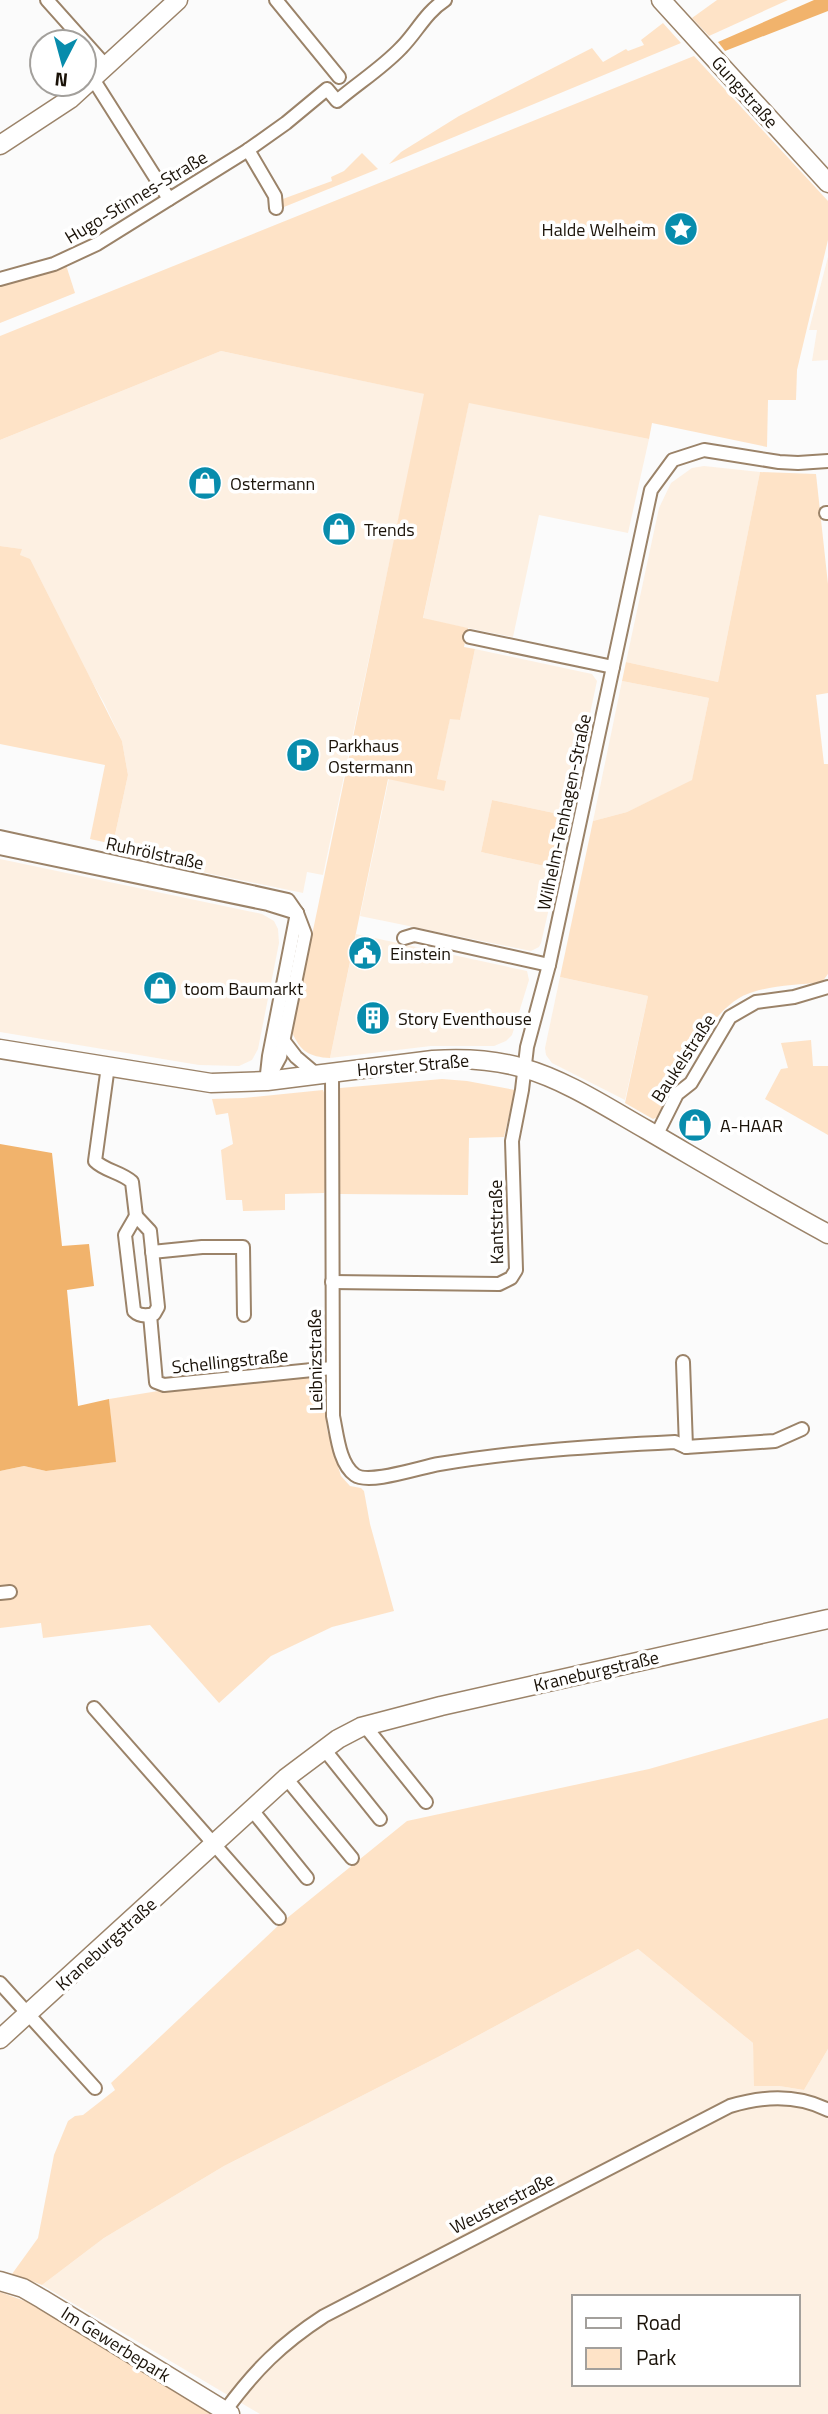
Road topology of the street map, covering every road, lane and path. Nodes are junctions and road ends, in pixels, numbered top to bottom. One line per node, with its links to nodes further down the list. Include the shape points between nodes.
1 (47, 0): 6 (street)
2 (178, 0): 6 (street)
3 (276, 0): 7 (street)
4 (445, 0): 9 (street, via 398,51)
5 (661, 0): 12 (street, Gungstraße)
6 (100, 73): 10 (street); 13 (street)
7 (339, 77): 8 (street, Hugo-Stinnes-Straße); 9 (street)
8 (327, 89): 9 (street, via 337,101); 11 (street, Hugo-Stinnes-Straße)
9 (351, 89)
10 (0, 145)
11 (248, 150): 13 (street, Hugo-Stinnes-Straße); 14 (street, via 275,196)
12 (828, 183)
13 (169, 200): 15 (street, Hugo-Stinnes-Straße, via 72,256)
14 (276, 208)
15 (0, 279)
16 (828, 461): 18 (street, Wilhelm-Tenhagen-Straße, via 798,463 704,450 673,460 651,490)
17 (470, 637): 18 (street)
18 (613, 667): 23 (street, Wilhelm-Tenhagen-Straße)
19 (0, 837): 21 (street, Ruhrölstraße, via 288,900)
20 (0, 848): 21 (street, Ruhrölstraße)
21 (297, 913): 25 (street, via 305,934); 30 (street)
22 (404, 938): 23 (street, via 414,935)
23 (549, 965): 28 (street, Wilhelm-Tenhagen-Straße)
24 (828, 987): 31 (street, Baukelstraße, via 756,1002 730,1017 691,1083 677,1094)
25 (283, 1040): 29 (street, via 296,1057); 30 (street)
26 (0, 1049): 27 (street, Horster Straße)
27 (108, 1066): 30 (street, Horster Straße, via 211,1083); 32 (street, via 95,1161 132,1182)
28 (525, 1068): 29 (street, Horster Straße, via 459,1059); 31 (street, Horster Straße); 35 (street, Kantstraße, via 512,1141 517,1262 511,1278 492,1284)
29 (324, 1073): 30 (street, Horster Straße); 35 (street, Leibnizstraße)
30 (267, 1081)
31 (656, 1136): 33 (street, Horster Straße)
32 (136, 1216): 34 (street, via 150,1231); 36 (street, via 125,1235 134,1311)
33 (828, 1234)
34 (152, 1252): 36 (street, via 158,1307); 37 (street, via 243,1248)
35 (332, 1282): 39 (street, Leibnizstraße)
36 (150, 1315): 39 (street, Schellingstraße, via 156,1382 164,1385)
37 (244, 1315)
38 (683, 1363): 41 (street)
39 (332, 1368): 41 (street, Leibnizstraße, via 338,1440 347,1466 357,1477 369,1479 438,1464 558,1448 675,1442)
40 (802, 1429): 41 (street, Leibnizstraße, via 775,1441)
41 (686, 1447)
42 (828, 1619): 44 (street, Kraneburgstraße)
43 (94, 1708): 50 (street)
44 (365, 1726): 45 (street, Kraneburgstraße); 47 (street)
45 (324, 1749): 46 (street, Kraneburgstraße); 49 (street)
46 (286, 1778): 48 (street, Kraneburgstraße); 51 (street)
47 (426, 1802)
48 (253, 1810): 50 (street, Kraneburgstraße); 52 (street)
49 (380, 1819)
50 (215, 1845): 53 (street); 55 (street, Kraneburgstraße)
51 (352, 1858)
52 (307, 1878)
53 (279, 1919)
54 (0, 1983): 55 (street)
55 (28, 2015): 56 (street, Kraneburgstraße); 57 (street)
56 (0, 2039)
57 (95, 2088)
58 (828, 2110): 60 (street, Weusterstraße, via 776,2097 730,2106 324,2316 260,2365)
59 (0, 2281): 60 (street, Im Gewerbepark, via 33,2293)
60 (228, 2413)

